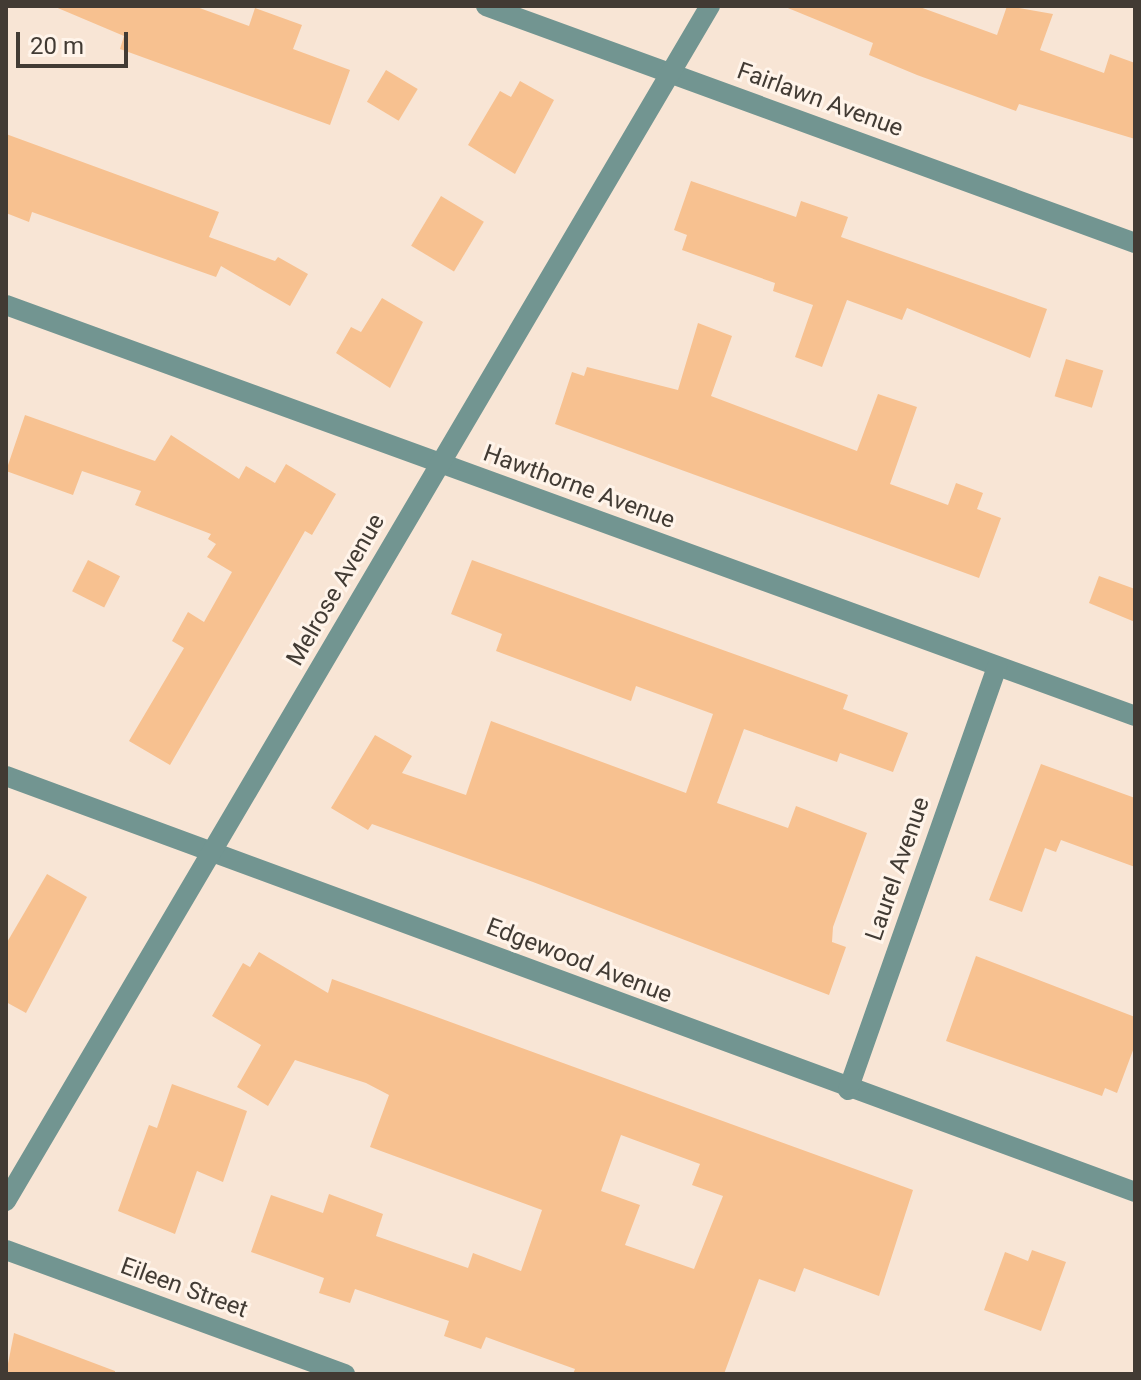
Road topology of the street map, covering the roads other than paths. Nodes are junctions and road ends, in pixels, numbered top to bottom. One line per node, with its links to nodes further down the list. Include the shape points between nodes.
1 (486, 6): 3 (street, Fairlawn Avenue)
2 (710, 6): 3 (street, Melrose Avenue)
3 (671, 73): 4 (street, Fairlawn Avenue); 6 (street, Melrose Avenue)
4 (1135, 243)
5 (6, 305): 6 (street, Hawthorne Avenue)
6 (440, 464): 7 (street, Hawthorne Avenue); 10 (street, Melrose Avenue)
7 (997, 666): 8 (street, Hawthorne Avenue); 11 (street, Laurel Avenue)
8 (1135, 716)
9 (6, 776): 10 (street, Edgewood Avenue)
10 (213, 852): 11 (street, Edgewood Avenue); 13 (street, Melrose Avenue)
11 (848, 1090): 12 (street, Edgewood Avenue)
12 (1135, 1192)
13 (6, 1201)
14 (6, 1250): 15 (street, Eileen Street)
15 (345, 1374)

